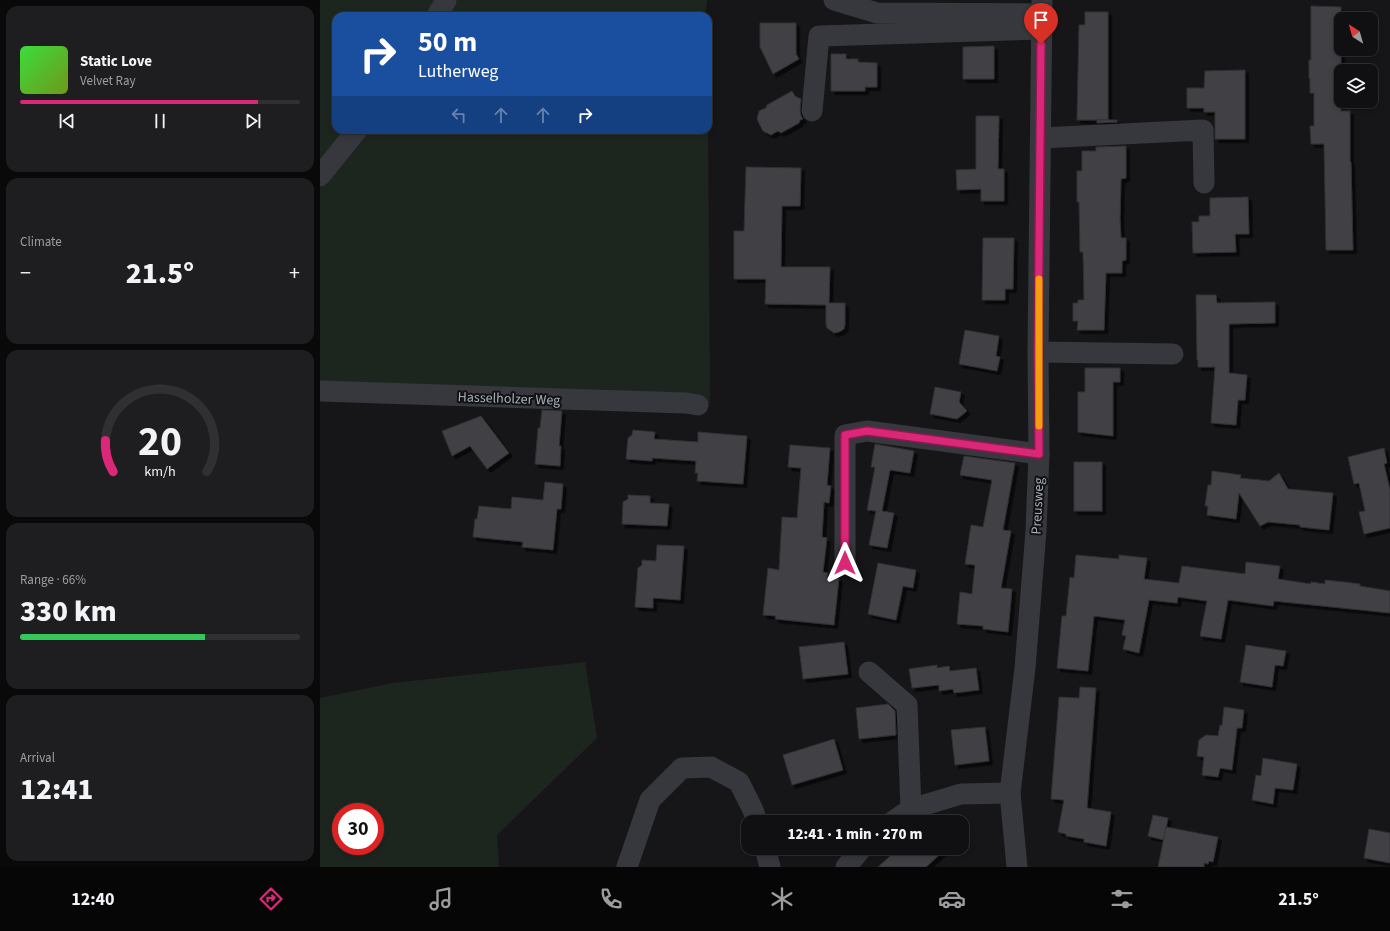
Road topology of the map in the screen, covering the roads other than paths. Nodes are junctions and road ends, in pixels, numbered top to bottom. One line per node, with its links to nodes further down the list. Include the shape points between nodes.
1 (446, 0): 4 (street)
2 (834, 0): 3 (street)
3 (877, 7): 5 (street)
4 (439, 12)
5 (1042, 14): 6 (street, via 818,36); 8 (street, Preusweg)
6 (812, 111)
7 (355, 134): 9 (street)
8 (1041, 138): 10 (street, via 1202,130); 11 (street, Preusweg)
9 (320, 176)
10 (1204, 183)
11 (1038, 352): 12 (street); 15 (street, Preusweg)
12 (1173, 354)
13 (320, 391): 14 (street, Hasselholzer Weg)
14 (698, 405)
15 (1039, 454): 16 (street, via 867,431 845,435); 18 (street, Preusweg, via 1025,668)
16 (845, 563)
17 (869, 672): 19 (street, via 907,705)
18 (1010, 794): 19 (street, via 961,794); 27 (street, Preusweg)
19 (911, 809): 21 (street)
20 (755, 815): 24 (street, via 739,782 711,767 682,768 650,800)
21 (902, 815)
22 (767, 855): 25 (street)
23 (856, 855): 26 (street)
24 (627, 867)
25 (770, 867)
26 (846, 867)
27 (1017, 867)

